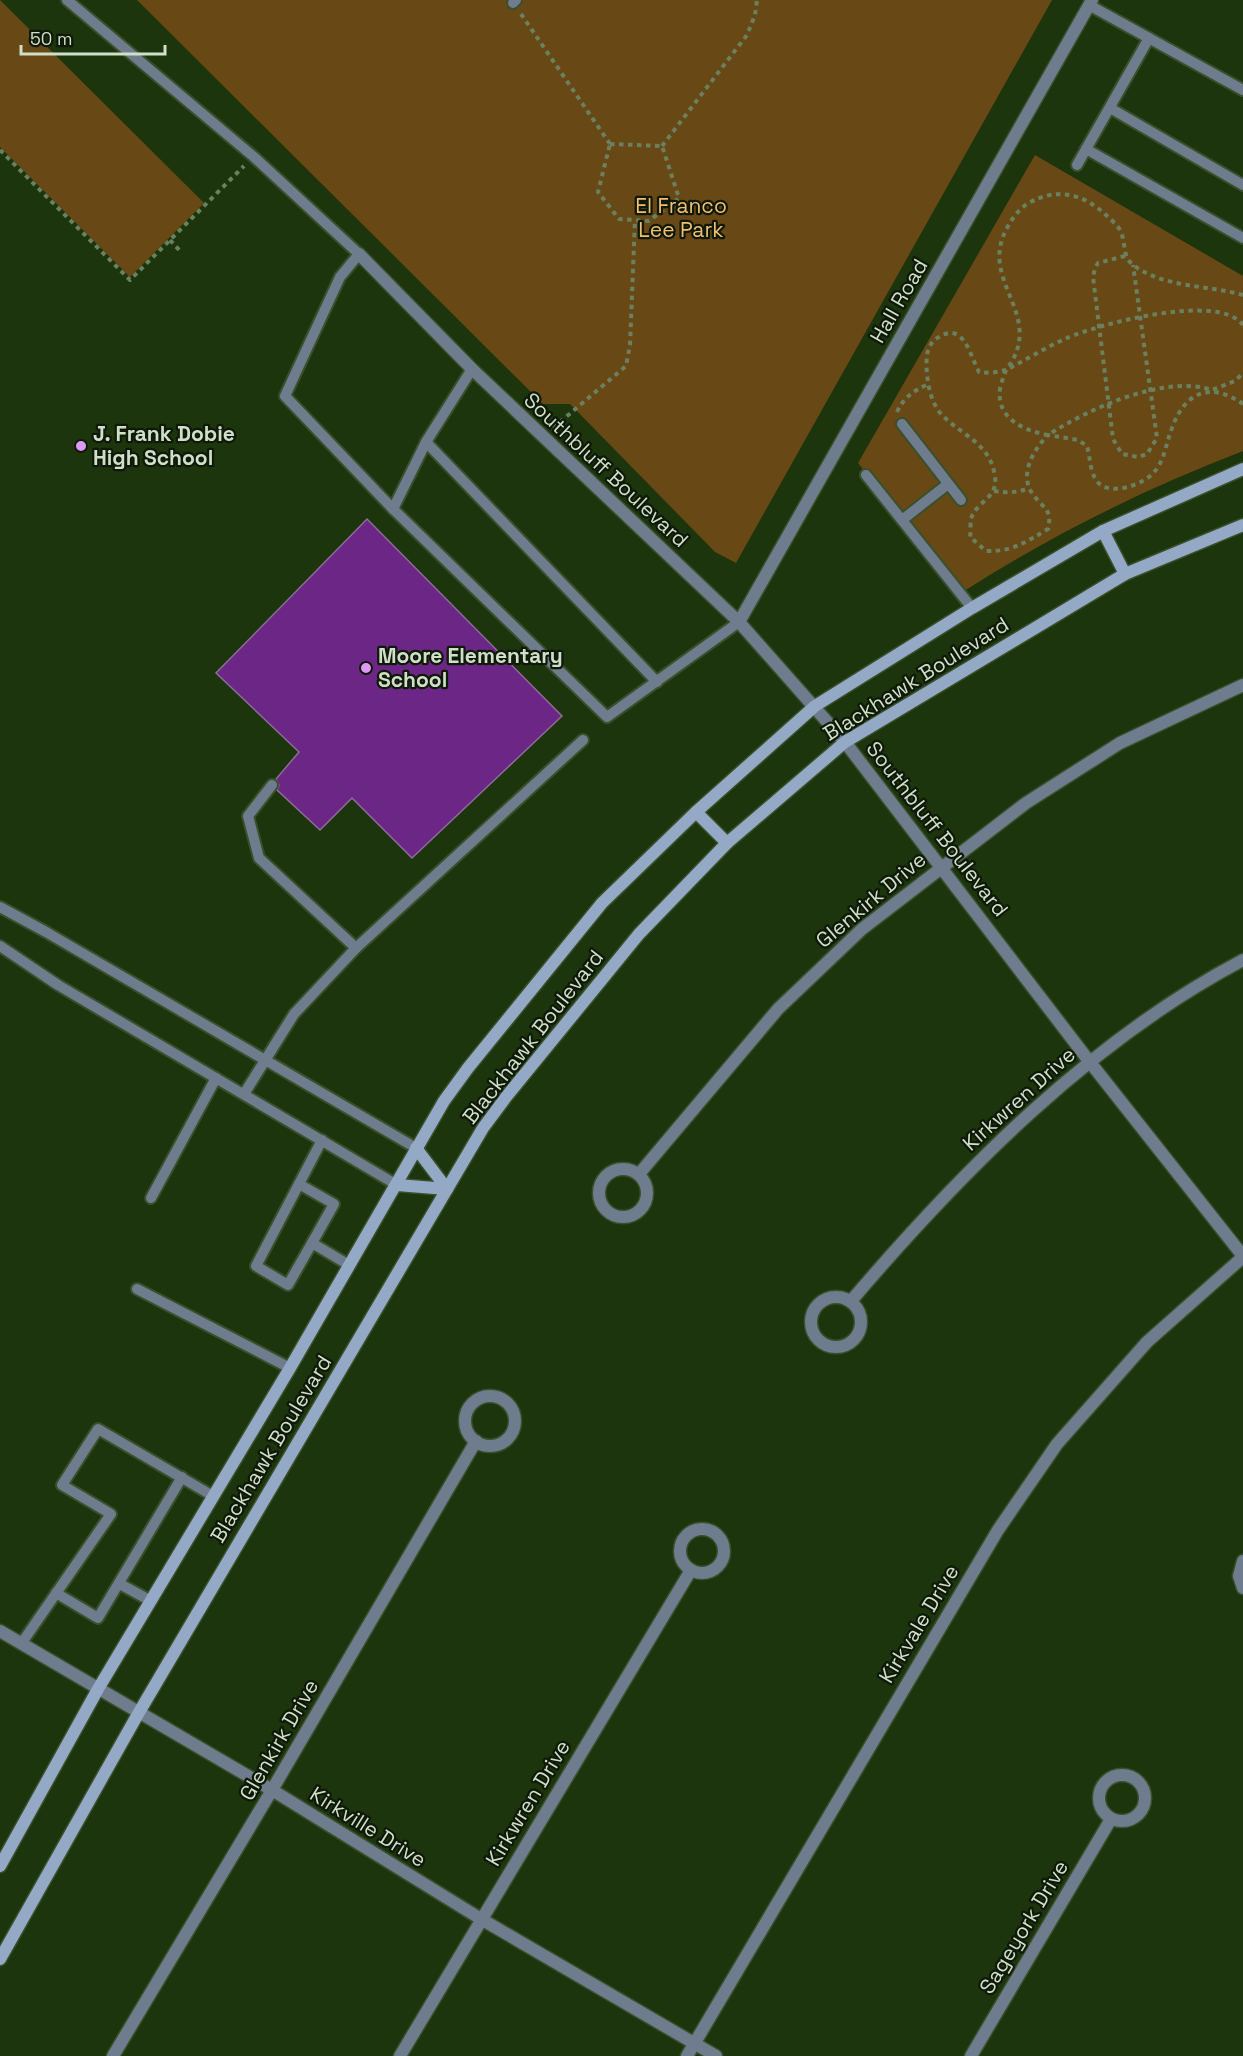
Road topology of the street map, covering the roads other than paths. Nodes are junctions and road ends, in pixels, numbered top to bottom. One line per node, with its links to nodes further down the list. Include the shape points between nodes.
1 (67, 0): 10 (lane, via 254,157)
2 (1091, 2): 3 (lane); 24 (street, Hall Road)
3 (1149, 38): 4 (lane); 5 (lane)
4 (1243, 90)
5 (1110, 108): 6 (lane); 8 (lane)
6 (1086, 149): 7 (lane); 9 (lane)
7 (1077, 165)
8 (1243, 185)
9 (1243, 238)
10 (359, 255): 11 (street, Southbluff Boulevard); 18 (lane, via 340,277 285,396)
11 (472, 369): 13 (lane); 24 (street, Southbluff Boulevard)
12 (902, 424): 16 (lane)
13 (426, 442): 18 (lane); 25 (lane)
14 (1243, 469): 21 (main road, Blackhawk Boulevard)
15 (866, 475): 19 (lane)
16 (948, 484): 17 (lane); 19 (lane)
17 (961, 500)
18 (393, 509): 25 (lane, via 607,717)
19 (902, 520): 23 (lane)
20 (1243, 525): 22 (main road, Blackhawk Boulevard)
21 (1104, 531): 22 (main road); 23 (main road, Blackhawk Boulevard)
22 (1125, 574): 29 (main road, Blackhawk Boulevard)
23 (972, 608): 27 (main road, Blackhawk Boulevard)
24 (740, 622): 25 (lane); 27 (street, Southbluff Boulevard)
25 (657, 682)
26 (1243, 685): 33 (street, Glenkirk Drive, via 1120,743 1026,803)
27 (815, 706): 29 (street, Southbluff Boulevard); 31 (main road, Blackhawk Boulevard)
28 (583, 740): 36 (lane)
29 (845, 742): 32 (main road, Blackhawk Boulevard); 33 (street, Southbluff Boulevard)
30 (272, 785): 36 (lane, via 248,816 259,858)
31 (696, 812): 32 (main road); 43 (main road, Blackhawk Boulevard, via 602,903 468,1068)
32 (727, 843): 47 (main road, Blackhawk Boulevard, via 639,934 513,1088 483,1128)
33 (942, 866): 39 (street, Southbluff Boulevard); 44 (street, Glenkirk Drive, via 862,929 778,1009)
34 (0, 907): 38 (lane)
35 (0, 946): 40 (lane, via 58,985)
36 (356, 948): 38 (lane, via 294,1014)
37 (1243, 960): 39 (street, Kirkwren Drive, via 1205,980)
38 (265, 1060): 41 (lane); 43 (lane)
39 (1089, 1061): 50 (street, Southbluff Boulevard); 53 (street, Kirkwren Drive, via 979,1162 906,1236)
40 (216, 1078): 41 (lane); 48 (lane)
41 (244, 1094): 42 (lane)
42 (322, 1140): 45 (lane); 46 (lane)
43 (416, 1148): 46 (main road, Blackhawk Boulevard); 47 (main road)
44 (639, 1174): 44 (street, via 647,1187 642,1208 621,1217 606,1210 598,1195 608,1173 624,1168)
45 (299, 1184): 49 (lane, via 334,1204); 49 (lane, via 256,1266 288,1285)
46 (397, 1185): 47 (main road); 51 (main road, Blackhawk Boulevard)
47 (447, 1189): 67 (main road, Blackhawk Boulevard)
48 (151, 1198)
49 (312, 1243): 51 (lane)
50 (1243, 1256): 74 (street, Kirkvale Drive, via 1147,1342 1057,1444 998,1530)
51 (349, 1265): 54 (main road, Blackhawk Boulevard)
52 (136, 1289): 54 (lane)
53 (851, 1301): 53 (street, via 861,1315 860,1332 848,1344 824,1344 813,1332 815,1308 827,1298)
54 (290, 1368): 57 (main road, Blackhawk Boulevard)
55 (476, 1441): 55 (street, via 494,1446 510,1436 514,1418 505,1401 486,1396 470,1407 466,1425); 68 (street, Glenkirk Drive)
56 (182, 1477): 57 (lane); 60 (lane); 62 (lane, via 98,1429 62,1485 111,1514)
57 (213, 1496): 63 (main road, Blackhawk Boulevard)
58 (1243, 1561): 61 (street, via 1239,1576)
59 (691, 1570): 71 (street, Kirkwren Drive)
60 (120, 1584): 62 (lane, via 99,1618); 63 (lane)
61 (1243, 1588)
62 (56, 1593): 65 (lane)
63 (151, 1601): 66 (main road, Blackhawk Boulevard)
64 (0, 1631): 65 (street, Kirkville Drive)
65 (21, 1644): 66 (street, Kirkville Drive)
66 (98, 1689): 67 (street, Kirkville Drive); 70 (main road, Blackhawk Boulevard)
67 (138, 1714): 68 (street, Kirkville Drive); 72 (main road, Blackhawk Boulevard)
68 (272, 1790): 71 (street, Kirkville Drive); 75 (street, Glenkirk Drive)
69 (1111, 1819): 79 (street, Sageyork Drive)
70 (0, 1866)
71 (481, 1919): 74 (street, Kirkville Drive); 76 (street, Kirkwren Drive)
72 (4, 1943): 73 (main road, Blackhawk Boulevard)
73 (0, 1959)
74 (694, 2043): 77 (street, Kirkvale Drive); 78 (street, Kirkville Drive)
75 (113, 2056)
76 (400, 2056)
77 (687, 2056)
78 (716, 2056)
79 (971, 2056)

